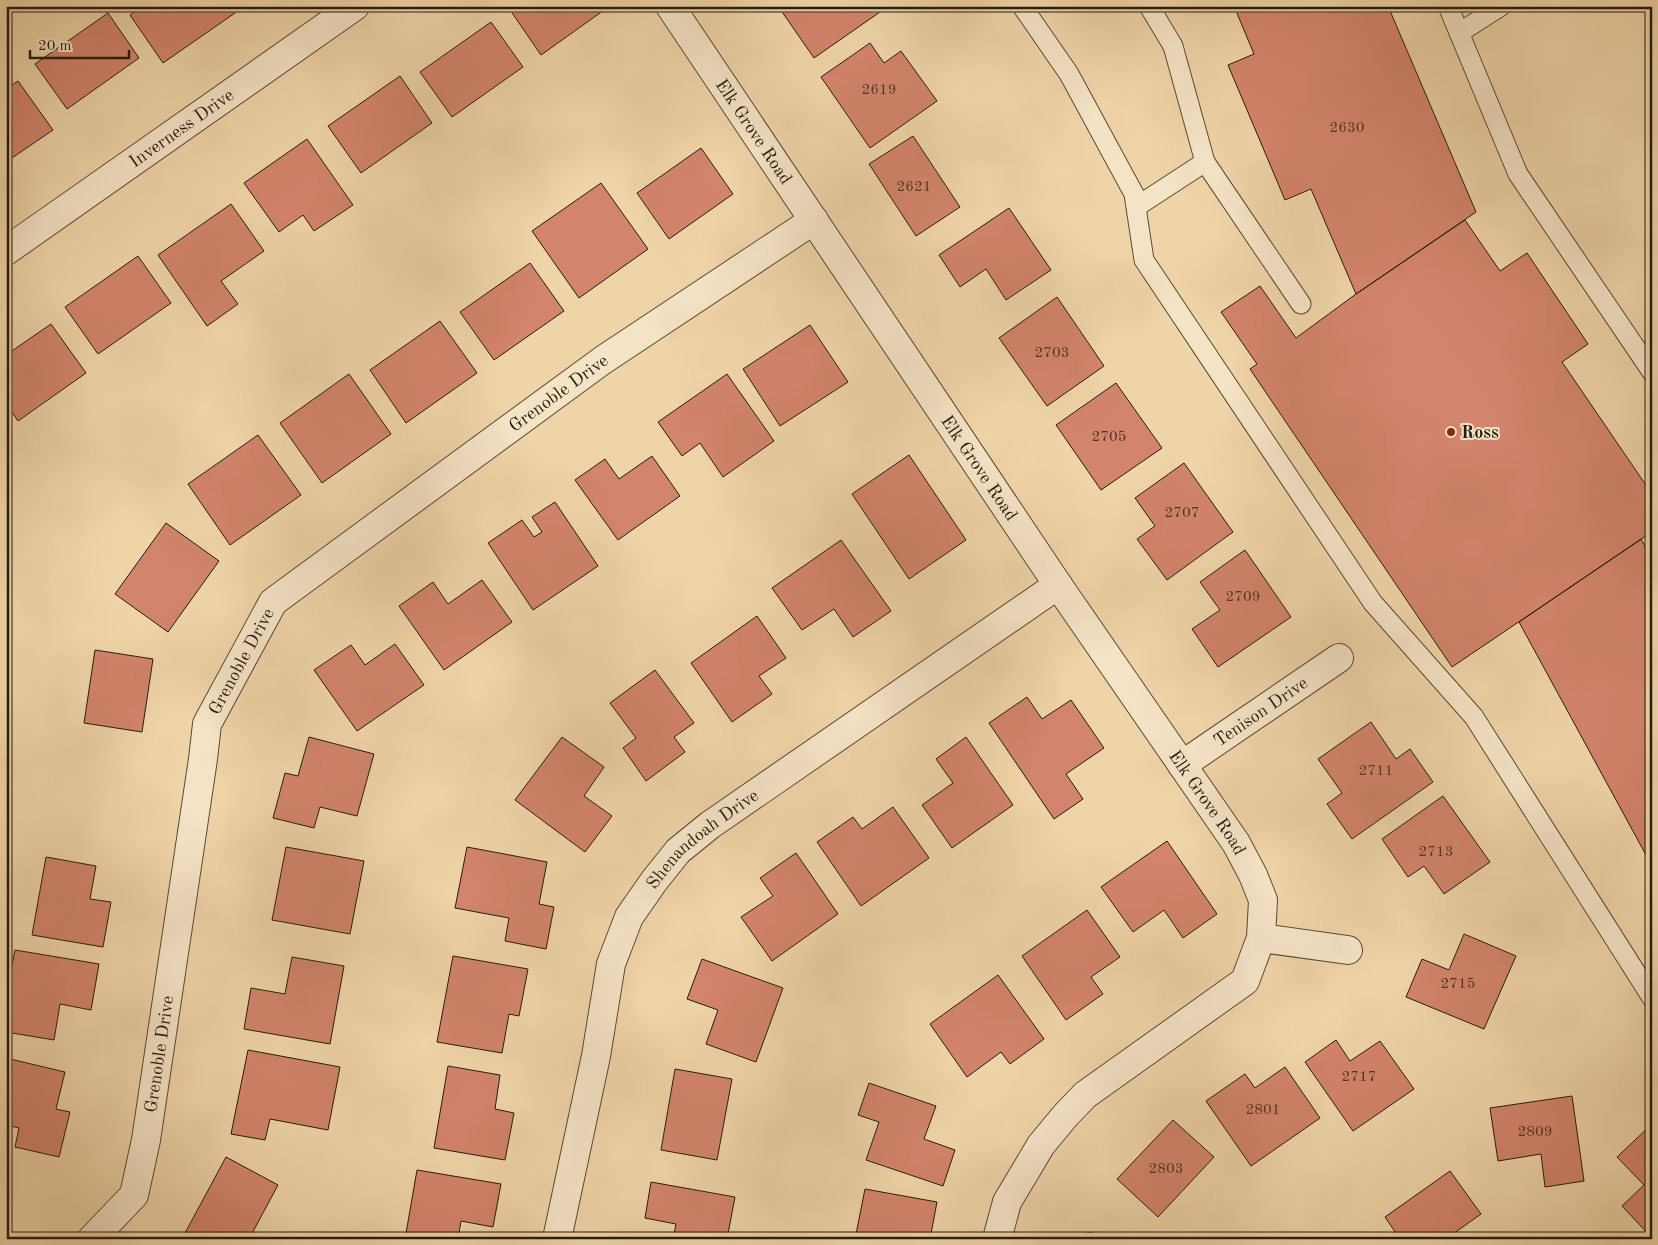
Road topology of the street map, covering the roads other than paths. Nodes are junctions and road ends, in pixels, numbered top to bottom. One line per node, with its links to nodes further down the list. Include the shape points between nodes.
1 (356, 6): 11 (street, Inverness Drive)
2 (670, 6): 10 (street, Elk Grove Road)
3 (1022, 6): 9 (lane, via 1069,74 1134,194)
4 (1148, 6): 8 (lane, via 1173,46)
5 (1448, 6): 7 (lane)
6 (1501, 6): 7 (lane)
7 (1459, 33): 13 (lane, via 1518,174)
8 (1205, 162): 9 (lane); 12 (lane)
9 (1136, 207): 19 (lane, via 1144,260 1373,603 1474,716)
10 (814, 220): 14 (street, Elk Grove Road); 20 (street, Grenoble Drive, via 603,360 273,602 207,724 144,1149 134,1195)
11 (6, 251)
12 (1301, 304)
13 (1652, 372)
14 (1058, 585): 16 (street, Elk Grove Road); 21 (street, Shenandoah Drive, via 710,826 678,851 654,881 629,917 611,964 596,1056)
15 (1339, 658): 16 (street, Tenison Drive)
16 (1182, 765): 17 (street, Elk Grove Road, via 1236,843 1253,875 1263,900)
17 (1261, 938): 18 (street); 22 (street, Elk Grove Road, via 1245,981 1085,1094 1065,1116 1041,1145 1007,1202)
18 (1348, 950)
19 (1652, 998)
20 (92, 1239)
21 (557, 1239)
22 (997, 1239)

